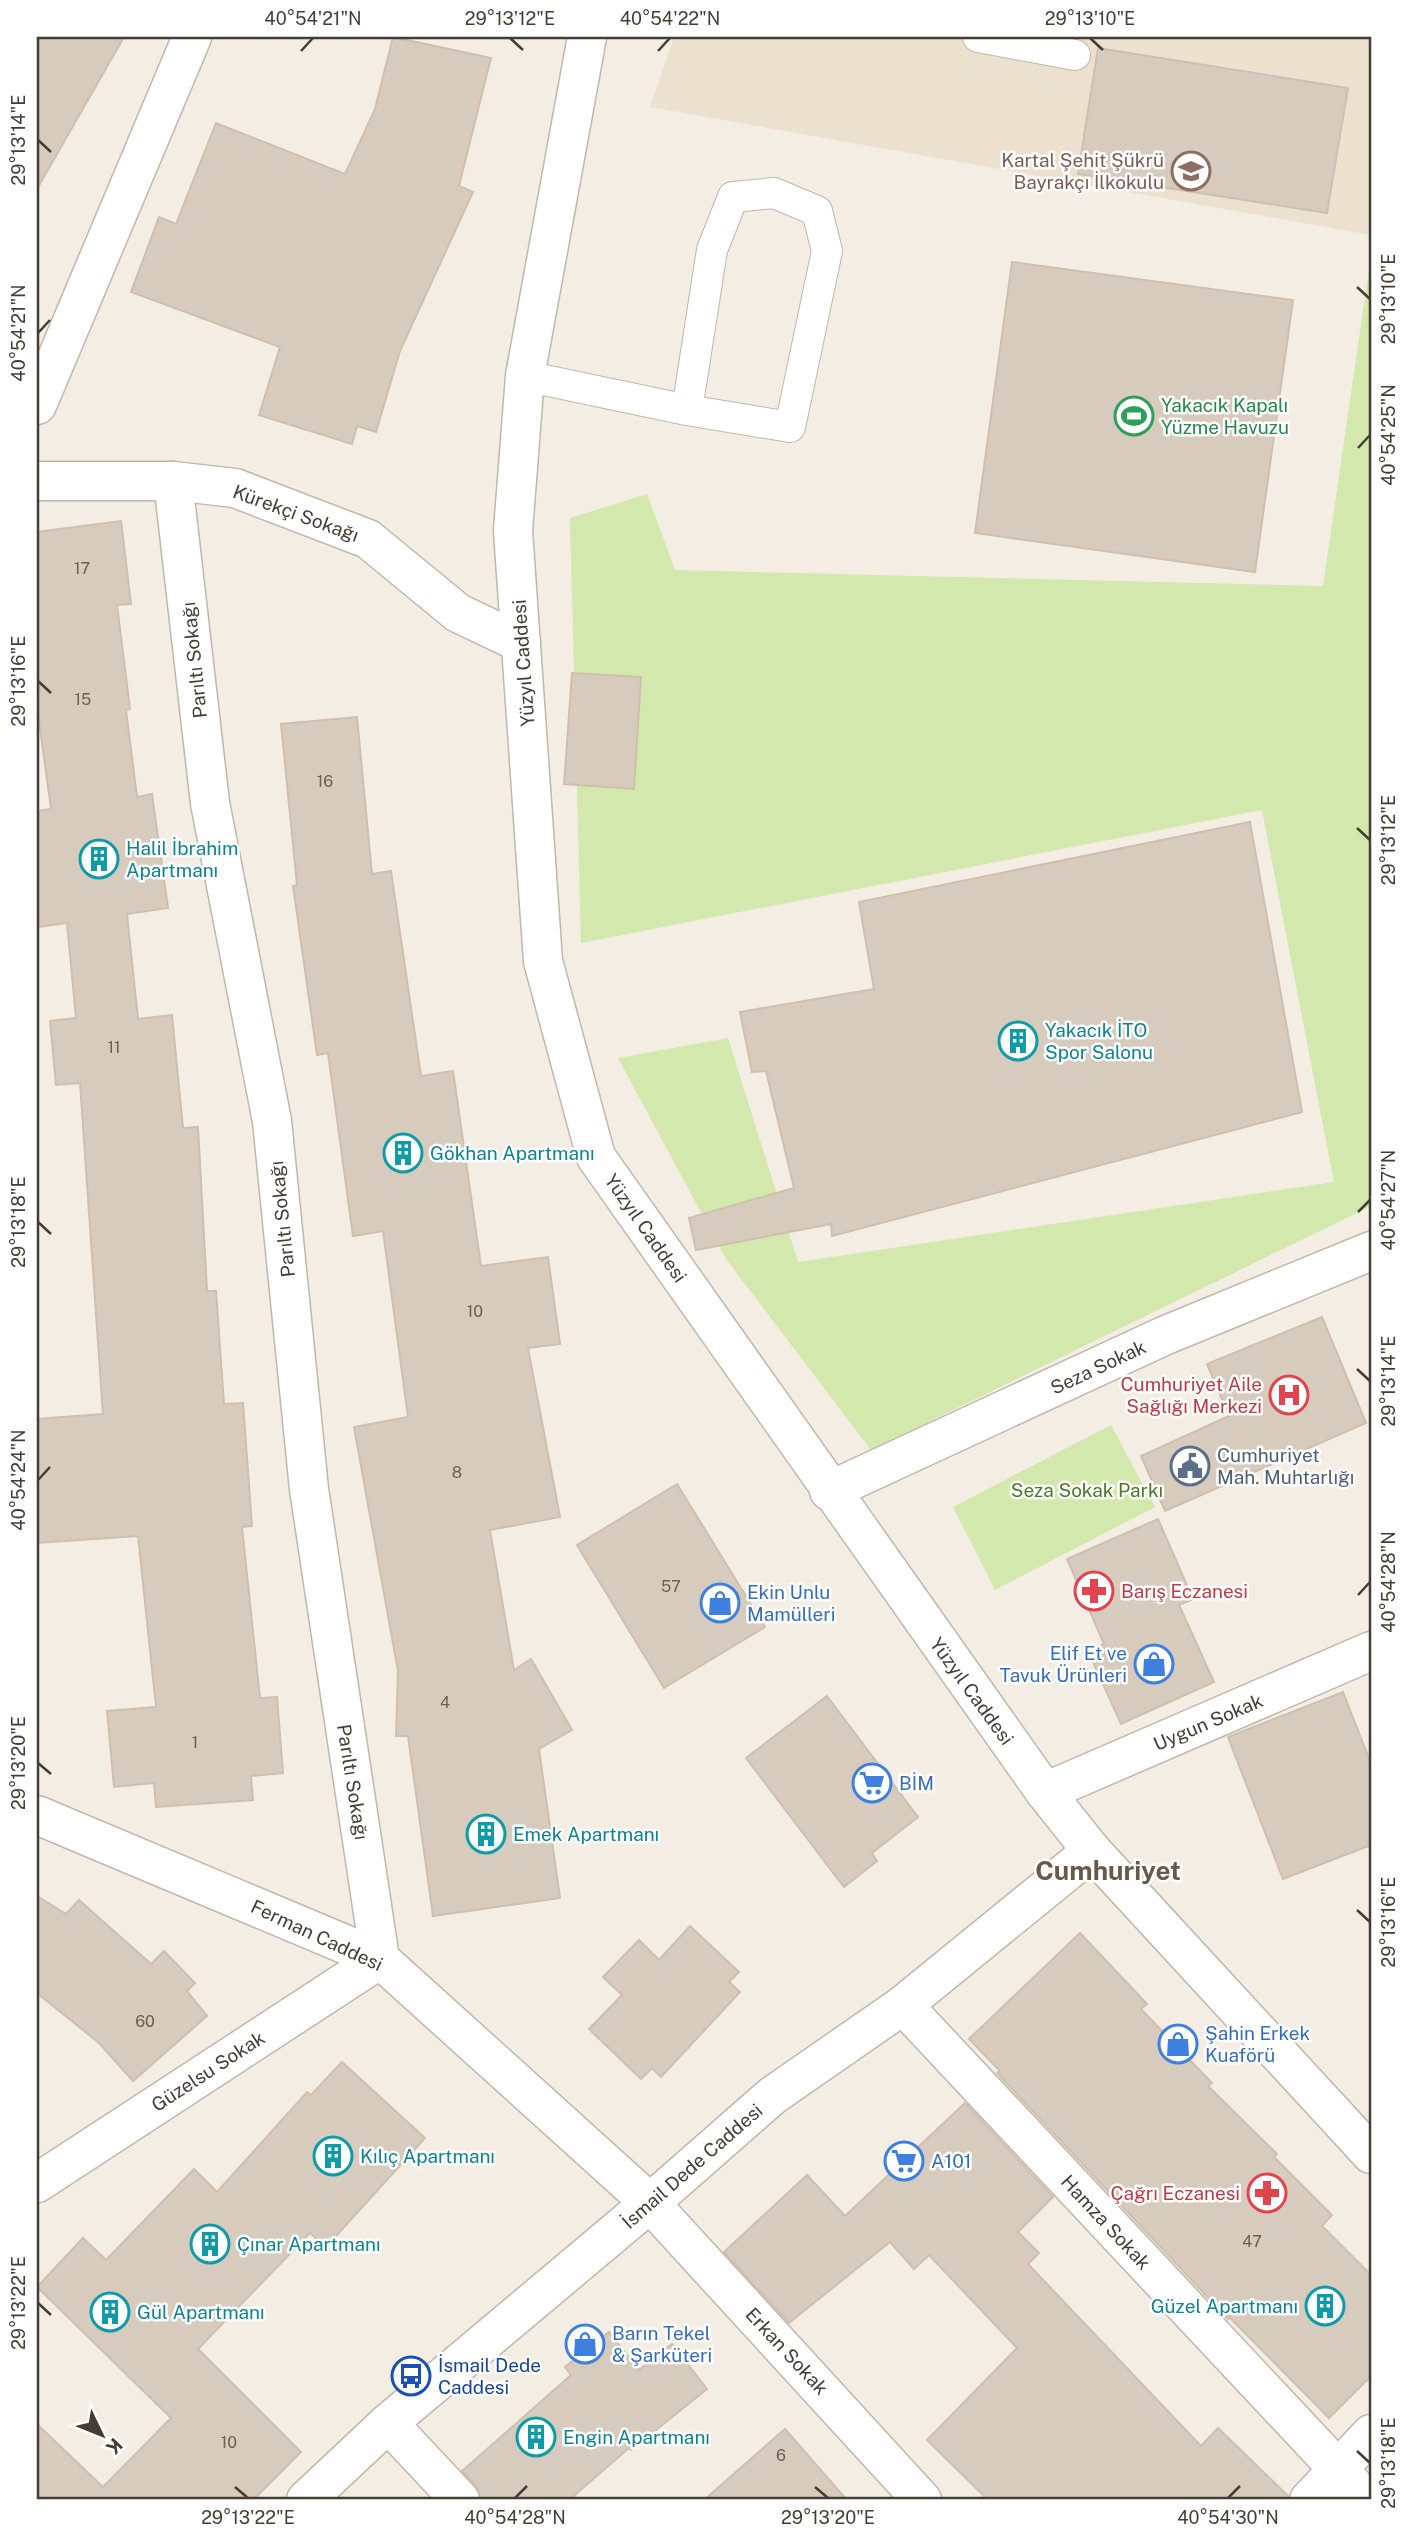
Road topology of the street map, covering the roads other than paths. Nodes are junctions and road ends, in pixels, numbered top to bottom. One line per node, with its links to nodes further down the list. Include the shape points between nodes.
1 (192, 37): 6 (street)
2 (587, 37): 5 (street, Yüzyıl Caddesi)
3 (978, 37): 4 (lane)
4 (1075, 55)
5 (525, 376): 7 (lane); 10 (street, Yüzyıl Caddesi, via 513,531)
6 (37, 405)
7 (687, 410): 7 (lane, via 790,426 827,251 817,211 774,193 733,197 712,250)
8 (37, 481): 9 (street, Kürekçi Sokağı)
9 (173, 481): 10 (street, Kürekçi Sokağı, via 235,488 368,539 457,613); 17 (street, Parıltı Sokağı, via 210,803 272,1121 309,1489)
10 (522, 643): 12 (street, Yüzyıl Caddesi, via 543,961 596,1157)
11 (1371, 1251): 12 (street, Seza Sokak, via 1166,1335)
12 (829, 1491): 14 (street, Yüzyıl Caddesi)
13 (1371, 1651): 14 (street, Uygun Sokak)
14 (1045, 1793): 16 (street, Yüzyıl Caddesi)
15 (37, 1815): 17 (street, Ferman Caddesi)
16 (1092, 1851): 18 (street, İsmail Dede Caddesi); 19 (street, Yüzyıl Caddesi)
17 (380, 1959): 20 (street, Güzelsu Sokak); 21 (street, Ferman Caddesi)
18 (903, 2005): 21 (street, İsmail Dede Caddesi, via 772,2096); 24 (street, Hamza Sokak)
19 (1371, 2154)
20 (37, 2183)
21 (650, 2203): 22 (street, İsmail Dede Caddesi); 27 (street, Erkan Sokak)
22 (388, 2423): 25 (street, İsmail Dede Caddesi); 26 (street)
23 (1371, 2434): 24 (street)
24 (1340, 2471): 28 (street); 29 (street, Hamza Sokak)
25 (306, 2500)
26 (460, 2500)
27 (922, 2500)
28 (1309, 2500)
29 (1367, 2500)

